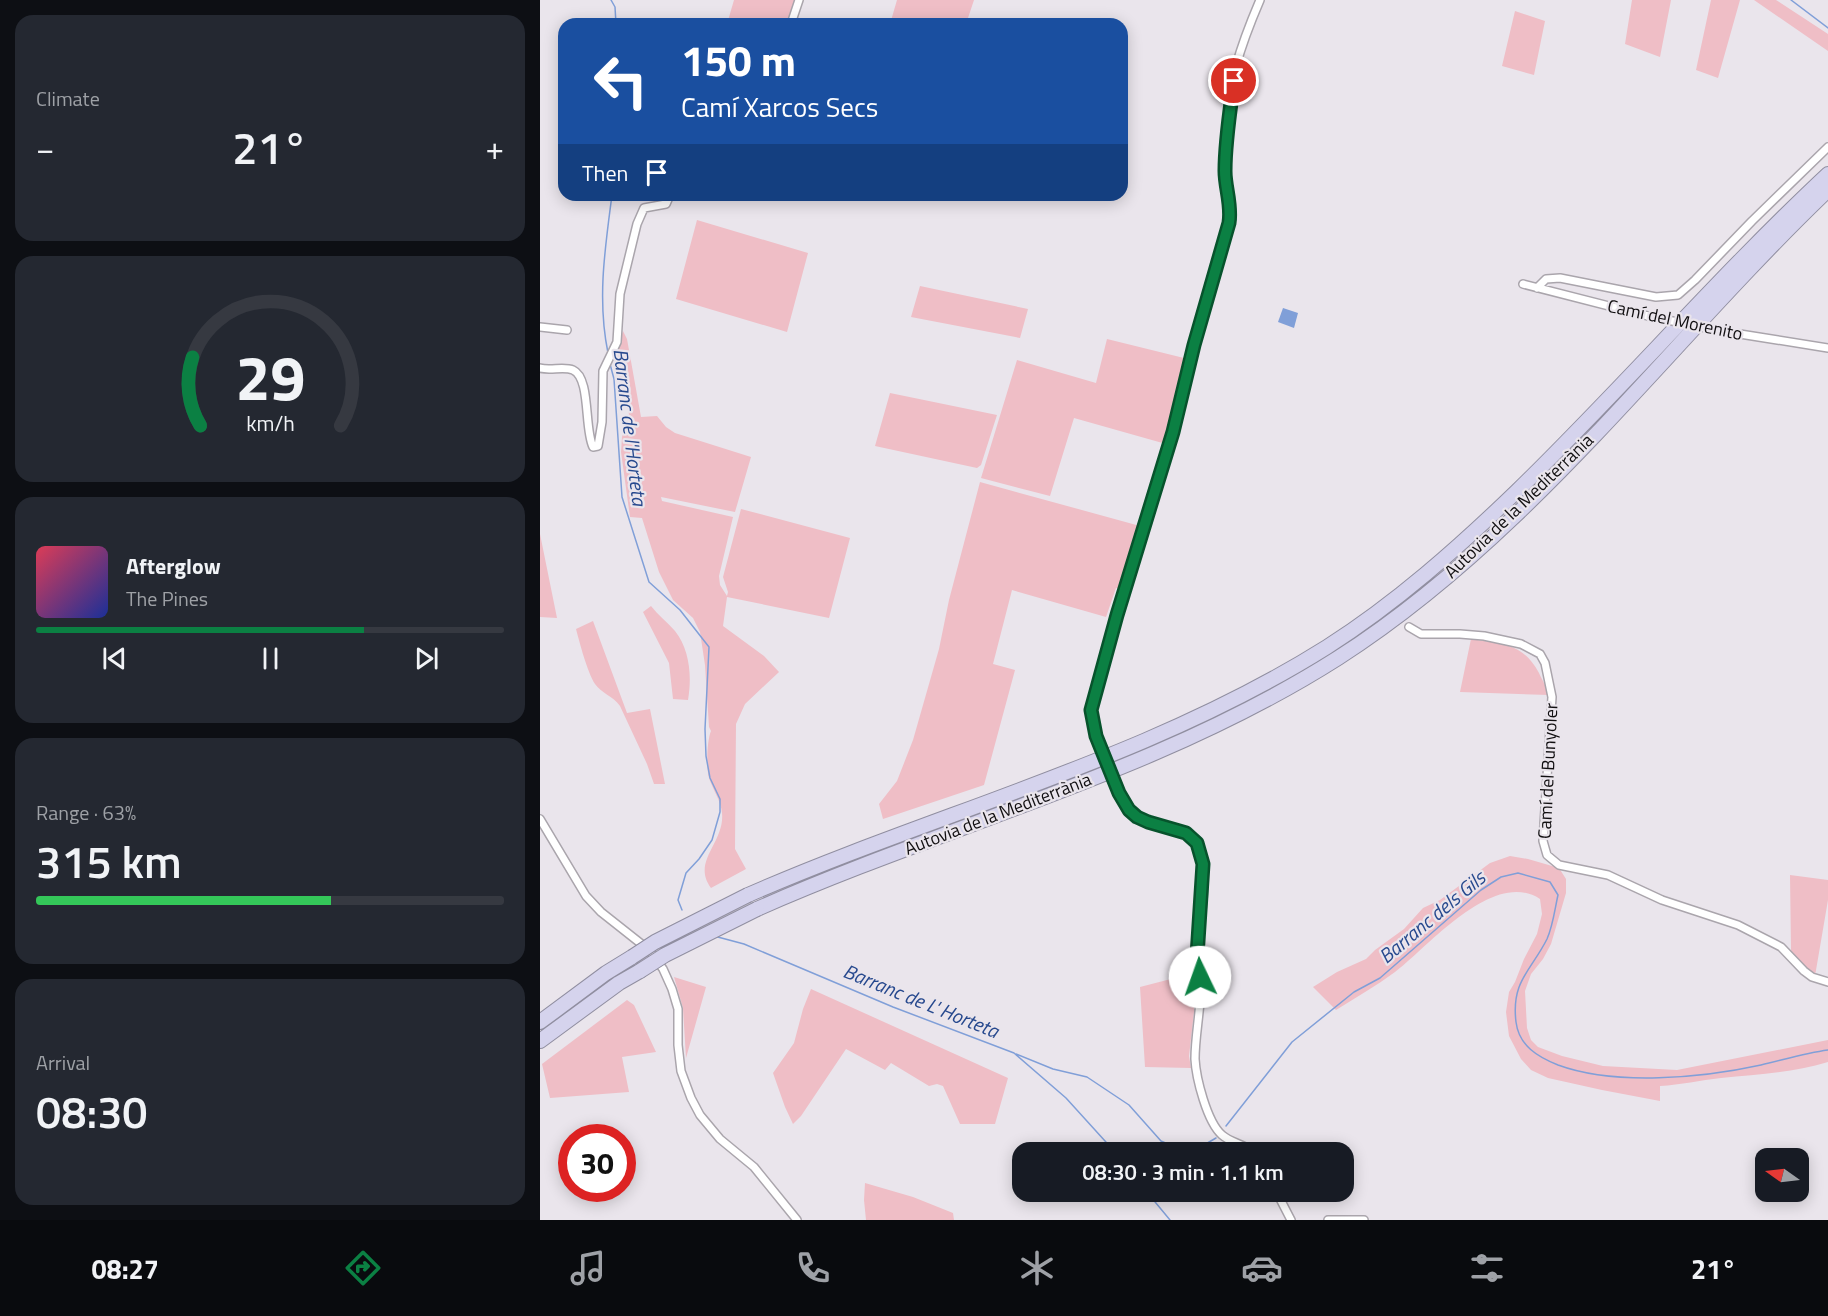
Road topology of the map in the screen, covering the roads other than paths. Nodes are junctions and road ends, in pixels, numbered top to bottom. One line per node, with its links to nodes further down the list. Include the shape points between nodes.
1 (799, 0): 3 (street)
2 (1260, 0): 19 (street, bridge, via 1234,81 1226,152 1229,223 1173,432 1091,710 1096,736 1129,810 1148,822 1186,833 1200,851 1203,884 1197,956 1200,977 1196,1069 1214,1125)
3 (793, 18)
4 (1828, 147): 9 (street, via 1678,295 1656,297 1560,278 1546,279)
5 (1828, 174): 17 (highway, Autovia de la Mediterrània, bridge, via 1560,450 1474,532 1396,598 1327,646 1170,729 748,895 632,957)
6 (1828, 190): 18 (highway, Autovia de la Mediterrània, bridge, via 1745,273 1574,458 1486,543 1406,610 1338,658 1263,702 1181,741 757,909 665,955 619,983)
7 (667, 201): 13 (street, via 644,208 640,214 620,294 617,342 601,382 598,446 593,447 588,438 586,399 580,378 572,370)
8 (1523, 284): 9 (street, Camí del Morenito)
9 (1537, 288): 12 (street, Camí del Morenito, bridge, via 1648,316)
10 (540, 327): 11 (street)
11 (567, 330)
12 (1828, 348)
13 (540, 368)
14 (1409, 627): 16 (street, Camí del Bunyoler, via 1421,634 1484,636 1521,644 1540,654 1552,697 1543,841 1551,860 1558,865 1608,875 1662,900 1738,926 1781,947 1812,977)
15 (540, 819): 21 (street, via 586,896 649,950 663,969 678,1009 681,1071 700,1115 720,1139 754,1167)
16 (1828, 982)
17 (540, 1022)
18 (540, 1041)
19 (1235, 1142)
20 (1282, 1202): 22 (street)
21 (797, 1220)
22 (1291, 1220)
23 (1328, 1220): 24 (street)
24 (1364, 1220)

